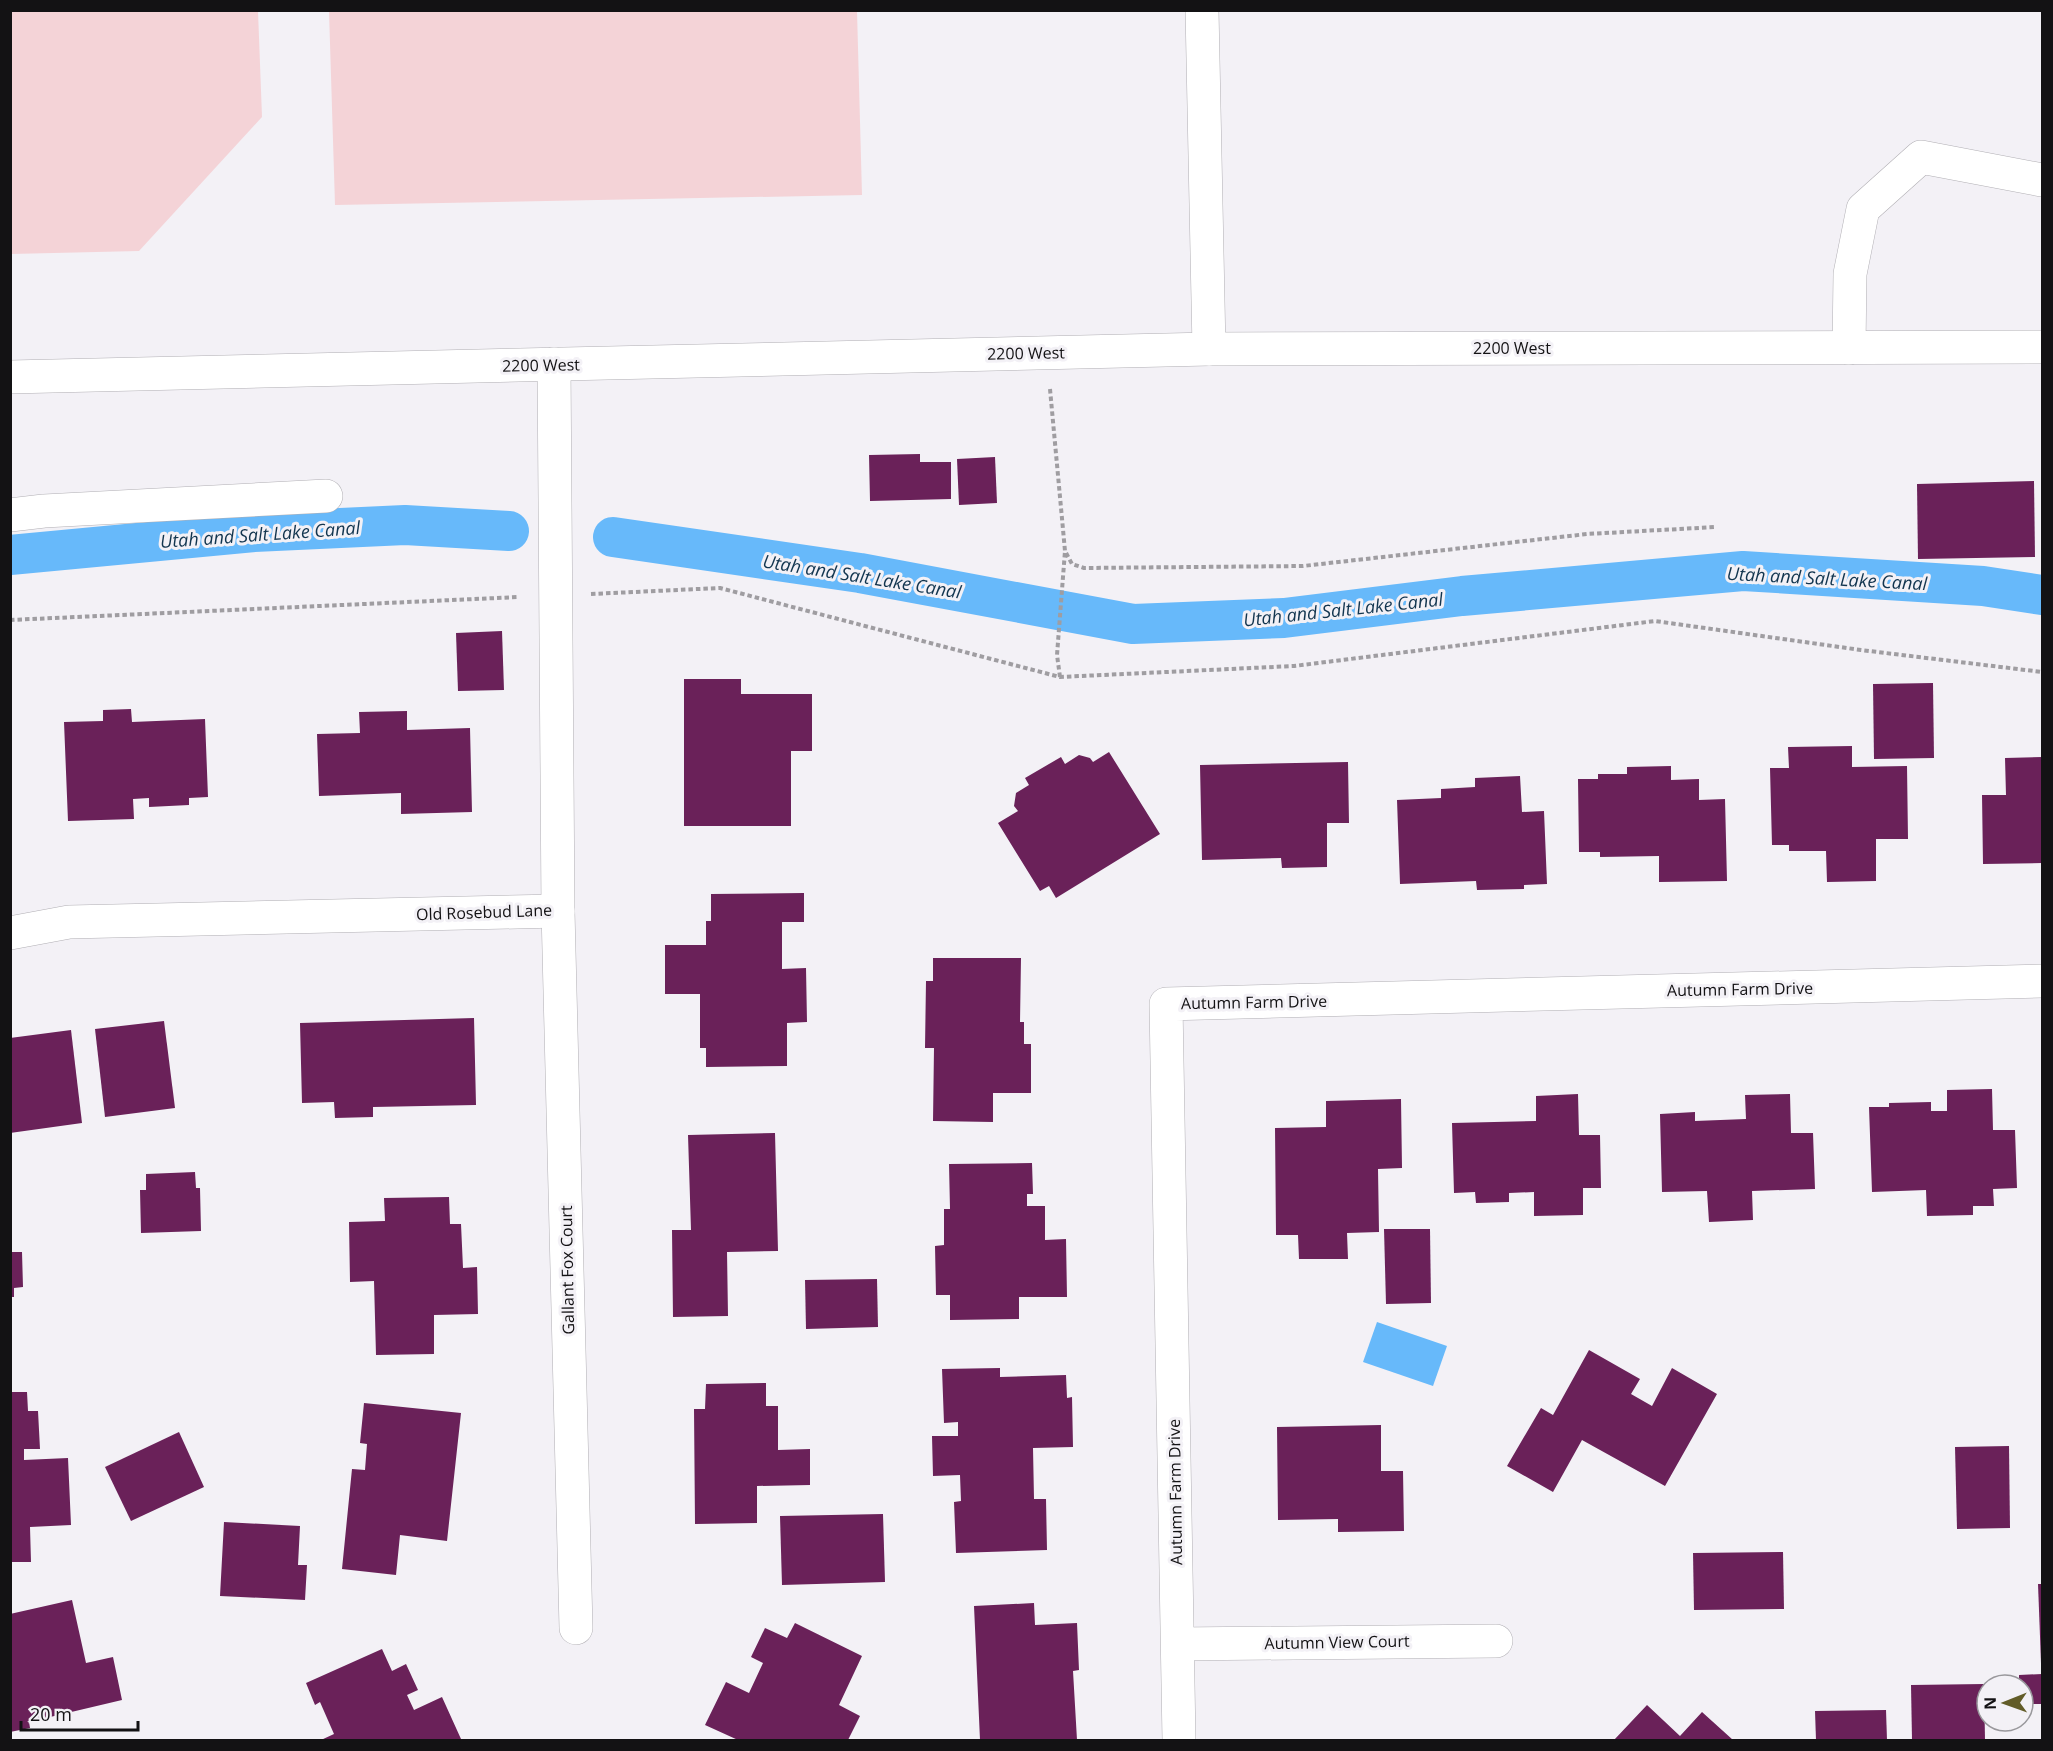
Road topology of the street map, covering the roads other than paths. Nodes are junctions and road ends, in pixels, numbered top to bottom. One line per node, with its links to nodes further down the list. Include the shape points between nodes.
1 (1202, 10): 5 (street)
2 (2043, 180): 4 (street, via 1921,157 1863,209 1850,274)
3 (2043, 347): 4 (street, 2200 West)
4 (1849, 348): 5 (street, 2200 West)
5 (1209, 349): 6 (street, 2200 West)
6 (554, 364): 7 (street, 2200 West); 10 (street, Old Rosebud Lane)
7 (10, 377)
8 (326, 496): 9 (street)
9 (10, 515)
10 (558, 911): 11 (street, Old Rosebud Lane, via 69,922); 13 (street, Gallant Fox Court)
11 (10, 933)
12 (2043, 981): 15 (street, Autumn Farm Drive, via 1166,1004)
13 (576, 1628)
14 (1496, 1641): 15 (street, Autumn View Court)
15 (1178, 1644): 16 (street, Autumn Farm Drive)
16 (1179, 1740)

